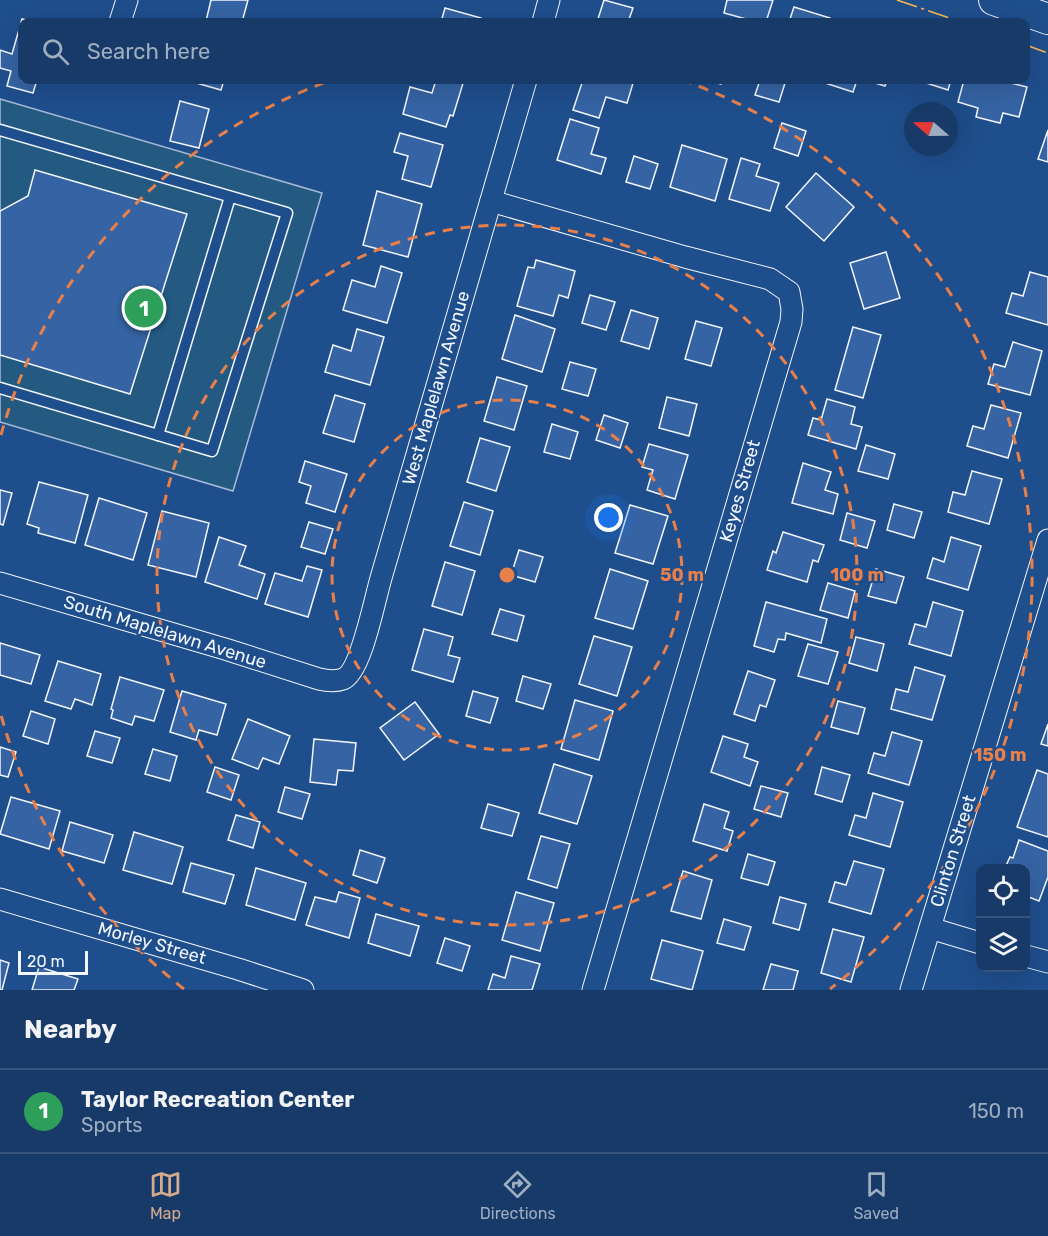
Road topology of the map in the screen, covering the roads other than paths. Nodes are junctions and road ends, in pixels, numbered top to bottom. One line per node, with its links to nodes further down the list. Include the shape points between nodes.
1 (127, 0): 4 (street)
2 (549, 0): 5 (street)
3 (994, 0): 6 (main road)
4 (121, 18)
5 (544, 18)
6 (1048, 19)
7 (525, 84): 10 (street, West Maplelawn Avenue)
8 (0, 130): 9 (lane)
9 (230, 197): 12 (lane); 12 (lane, via 287,213 212,451)
10 (491, 201): 15 (street, West Maplelawn Avenue, via 360,655 345,679); 22 (street, Keyes Street, via 770,279 789,292 792,309)
11 (0, 388): 12 (lane)
12 (158, 435)
13 (1048, 540): 17 (street, Clinton Street)
14 (0, 583): 15 (street, South Maplelawn Avenue)
15 (329, 681)
16 (0, 899): 21 (street, Morley Street)
17 (930, 928): 18 (street); 23 (street, Clinton Street)
18 (976, 942)
19 (1030, 957): 20 (street)
20 (1048, 962)
21 (303, 990)
22 (593, 990)
23 (911, 990)

